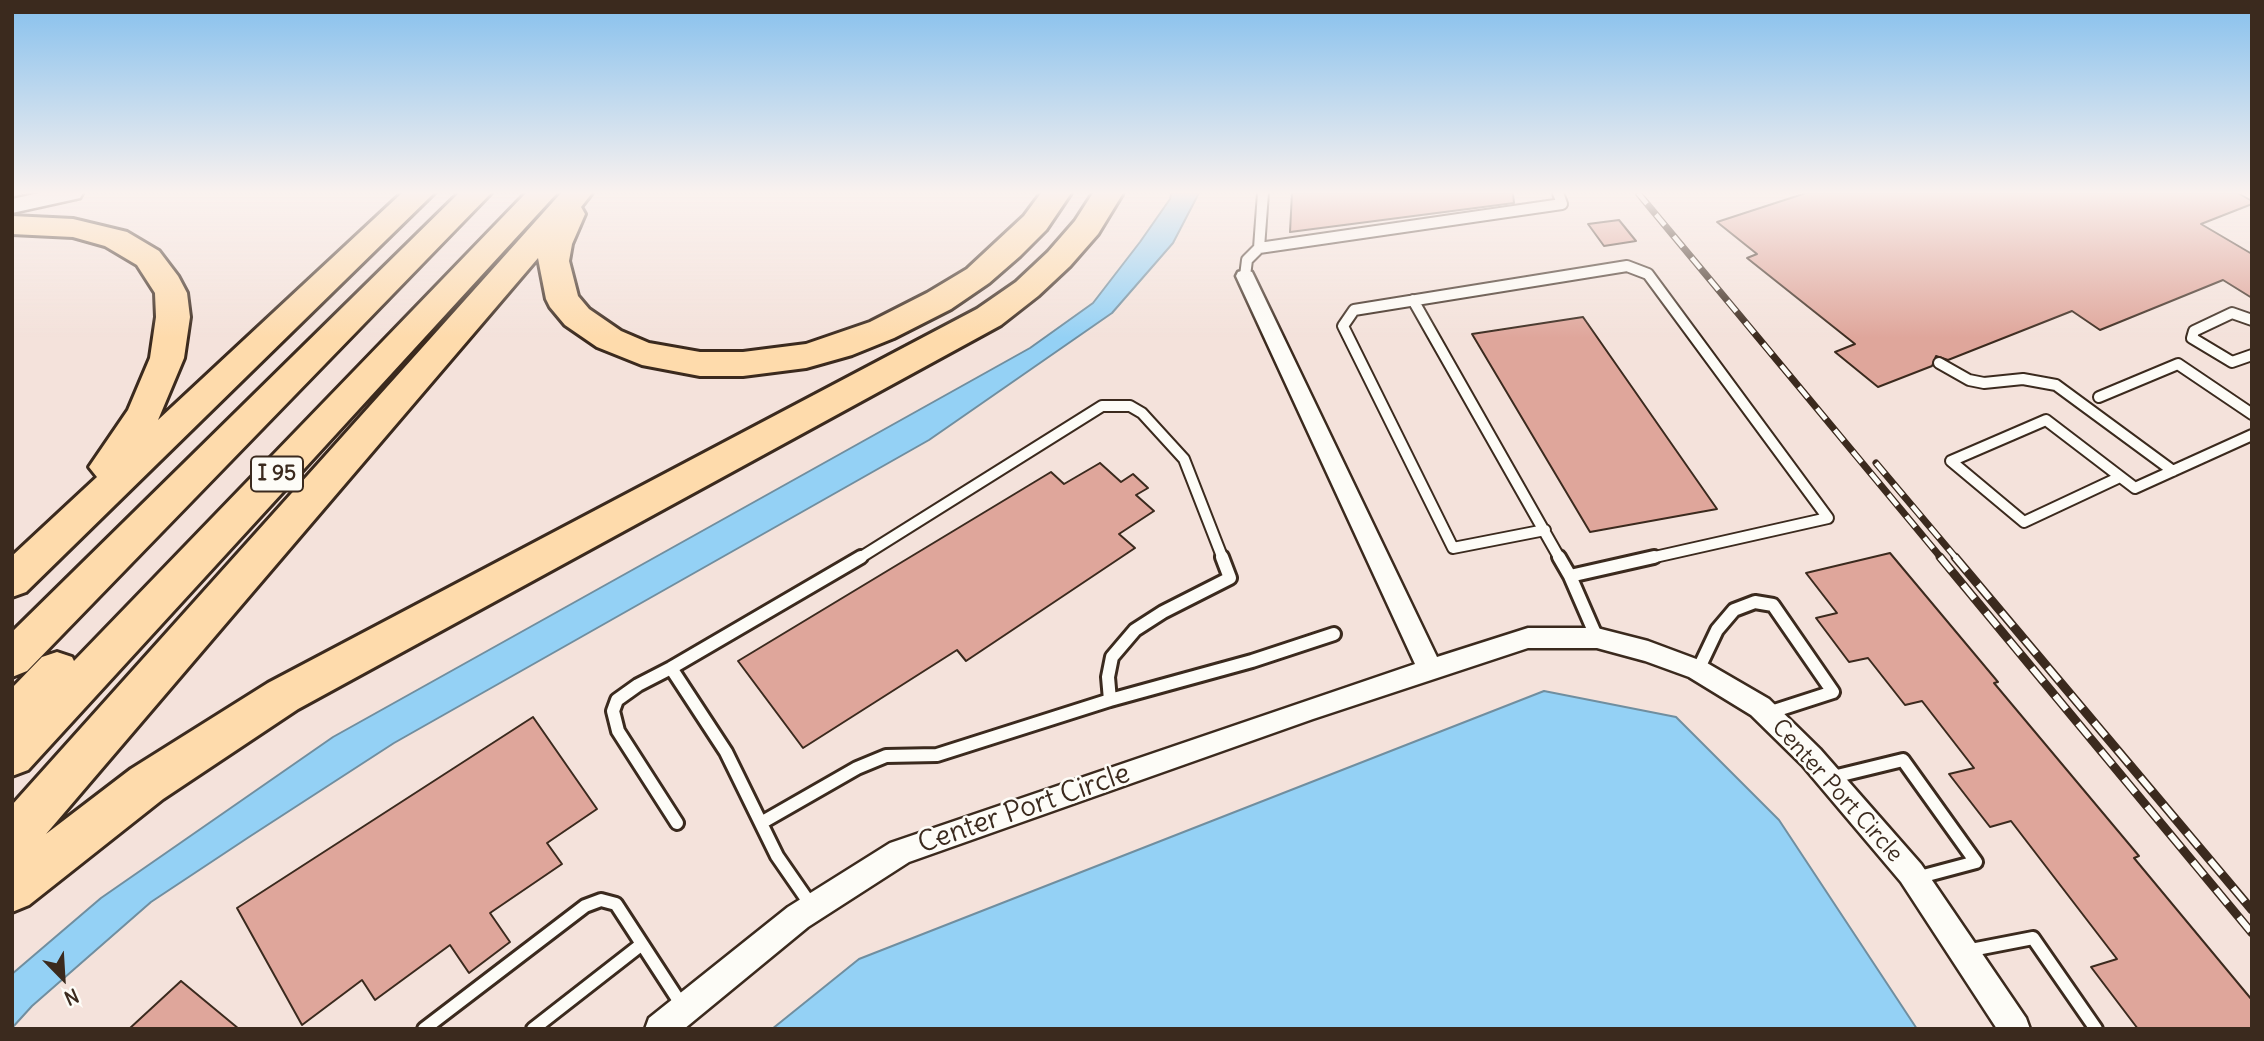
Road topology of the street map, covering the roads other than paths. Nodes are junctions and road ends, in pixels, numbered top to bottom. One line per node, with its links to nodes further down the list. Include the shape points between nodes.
1 (121, 242): 25 (highway, via 156,266 167,283 173,317 165,365 135,429 85,497)
2 (367, 242): 27 (highway)
3 (402, 242): 28 (highway)
4 (427, 242): 31 (highway)
5 (469, 242): 37 (highway)
6 (495, 242): 38 (highway, I 95)
7 (534, 242): 42 (highway)
8 (558, 242): 9 (highway, via 555,280 562,299 595,331 642,353 723,365 806,356 862,339 960,288)
9 (1016, 242)
10 (1074, 242): 44 (highway, via 1027,289 989,317 272,702 147,785)
11 (1259, 242): 13 (lane)
12 (1303, 242): 13 (lane)
13 (1259, 248): 14 (lane, via 1247,260)
14 (1245, 276): 33 (street)
15 (1413, 300): 24 (lane); 24 (lane, via 1354,310 1343,326 1453,548); 26 (lane, via 1628,267 1648,274 1828,518)
16 (2252, 320): 17 (lane, via 2232,313 2194,331 2192,338 2232,362)
17 (2252, 355)
18 (1939, 363): 22 (lane, via 1976,382 2023,379 2056,385)
19 (2099, 397): 20 (lane, via 2178,364)
20 (2252, 414)
21 (2252, 435): 22 (lane)
22 (2173, 471): 23 (lane, via 2135,488)
23 (2120, 477): 23 (lane, via 2024,522 1951,461 2046,420)
24 (1545, 530): 26 (lane)
25 (12, 571)
26 (1570, 576): 30 (lane)
27 (12, 581)
28 (12, 624)
29 (1334, 634): 35 (lane)
30 (1597, 638): 33 (street, Center Port Circle, via 1528,638); 34 (street, Center Port Circle)
31 (12, 659)
32 (671, 668): 35 (lane, via 895,537 1102,406 1129,406 1142,412 1184,459 1230,578 1135,630 1112,657); 40 (lane, via 627,692 613,711 618,731); 41 (lane, via 726,752)
33 (1430, 669): 45 (street, Center Port Circle, via 900,852)
34 (1698, 670): 36 (street, Center Port Circle); 36 (lane, via 1717,630 1734,610 1755,602 1773,605 1833,692)
35 (1110, 700): 41 (lane, via 937,755 886,756)
36 (1767, 714): 39 (street, Center Port Circle)
37 (12, 717)
38 (12, 756)
39 (1829, 778): 43 (street, Center Port Circle); 43 (lane, via 1903,760 1976,862)
40 (677, 823)
41 (761, 823): 45 (lane, via 777,856)
42 (12, 839)
43 (1915, 878): 47 (street, Center Port Circle)
44 (12, 889)
45 (813, 908): 48 (street, Center Port Circle)
46 (642, 944): 48 (lane); 49 (lane, via 616,904 601,900 585,906); 50 (lane)
47 (1964, 952): 52 (street, Center Port Circle); 53 (lane, via 2033,938)
48 (685, 1009): 51 (street, Center Port Circle)
49 (424, 1029)
50 (533, 1029)
51 (660, 1029)
52 (2015, 1029)
53 (2096, 1029)

